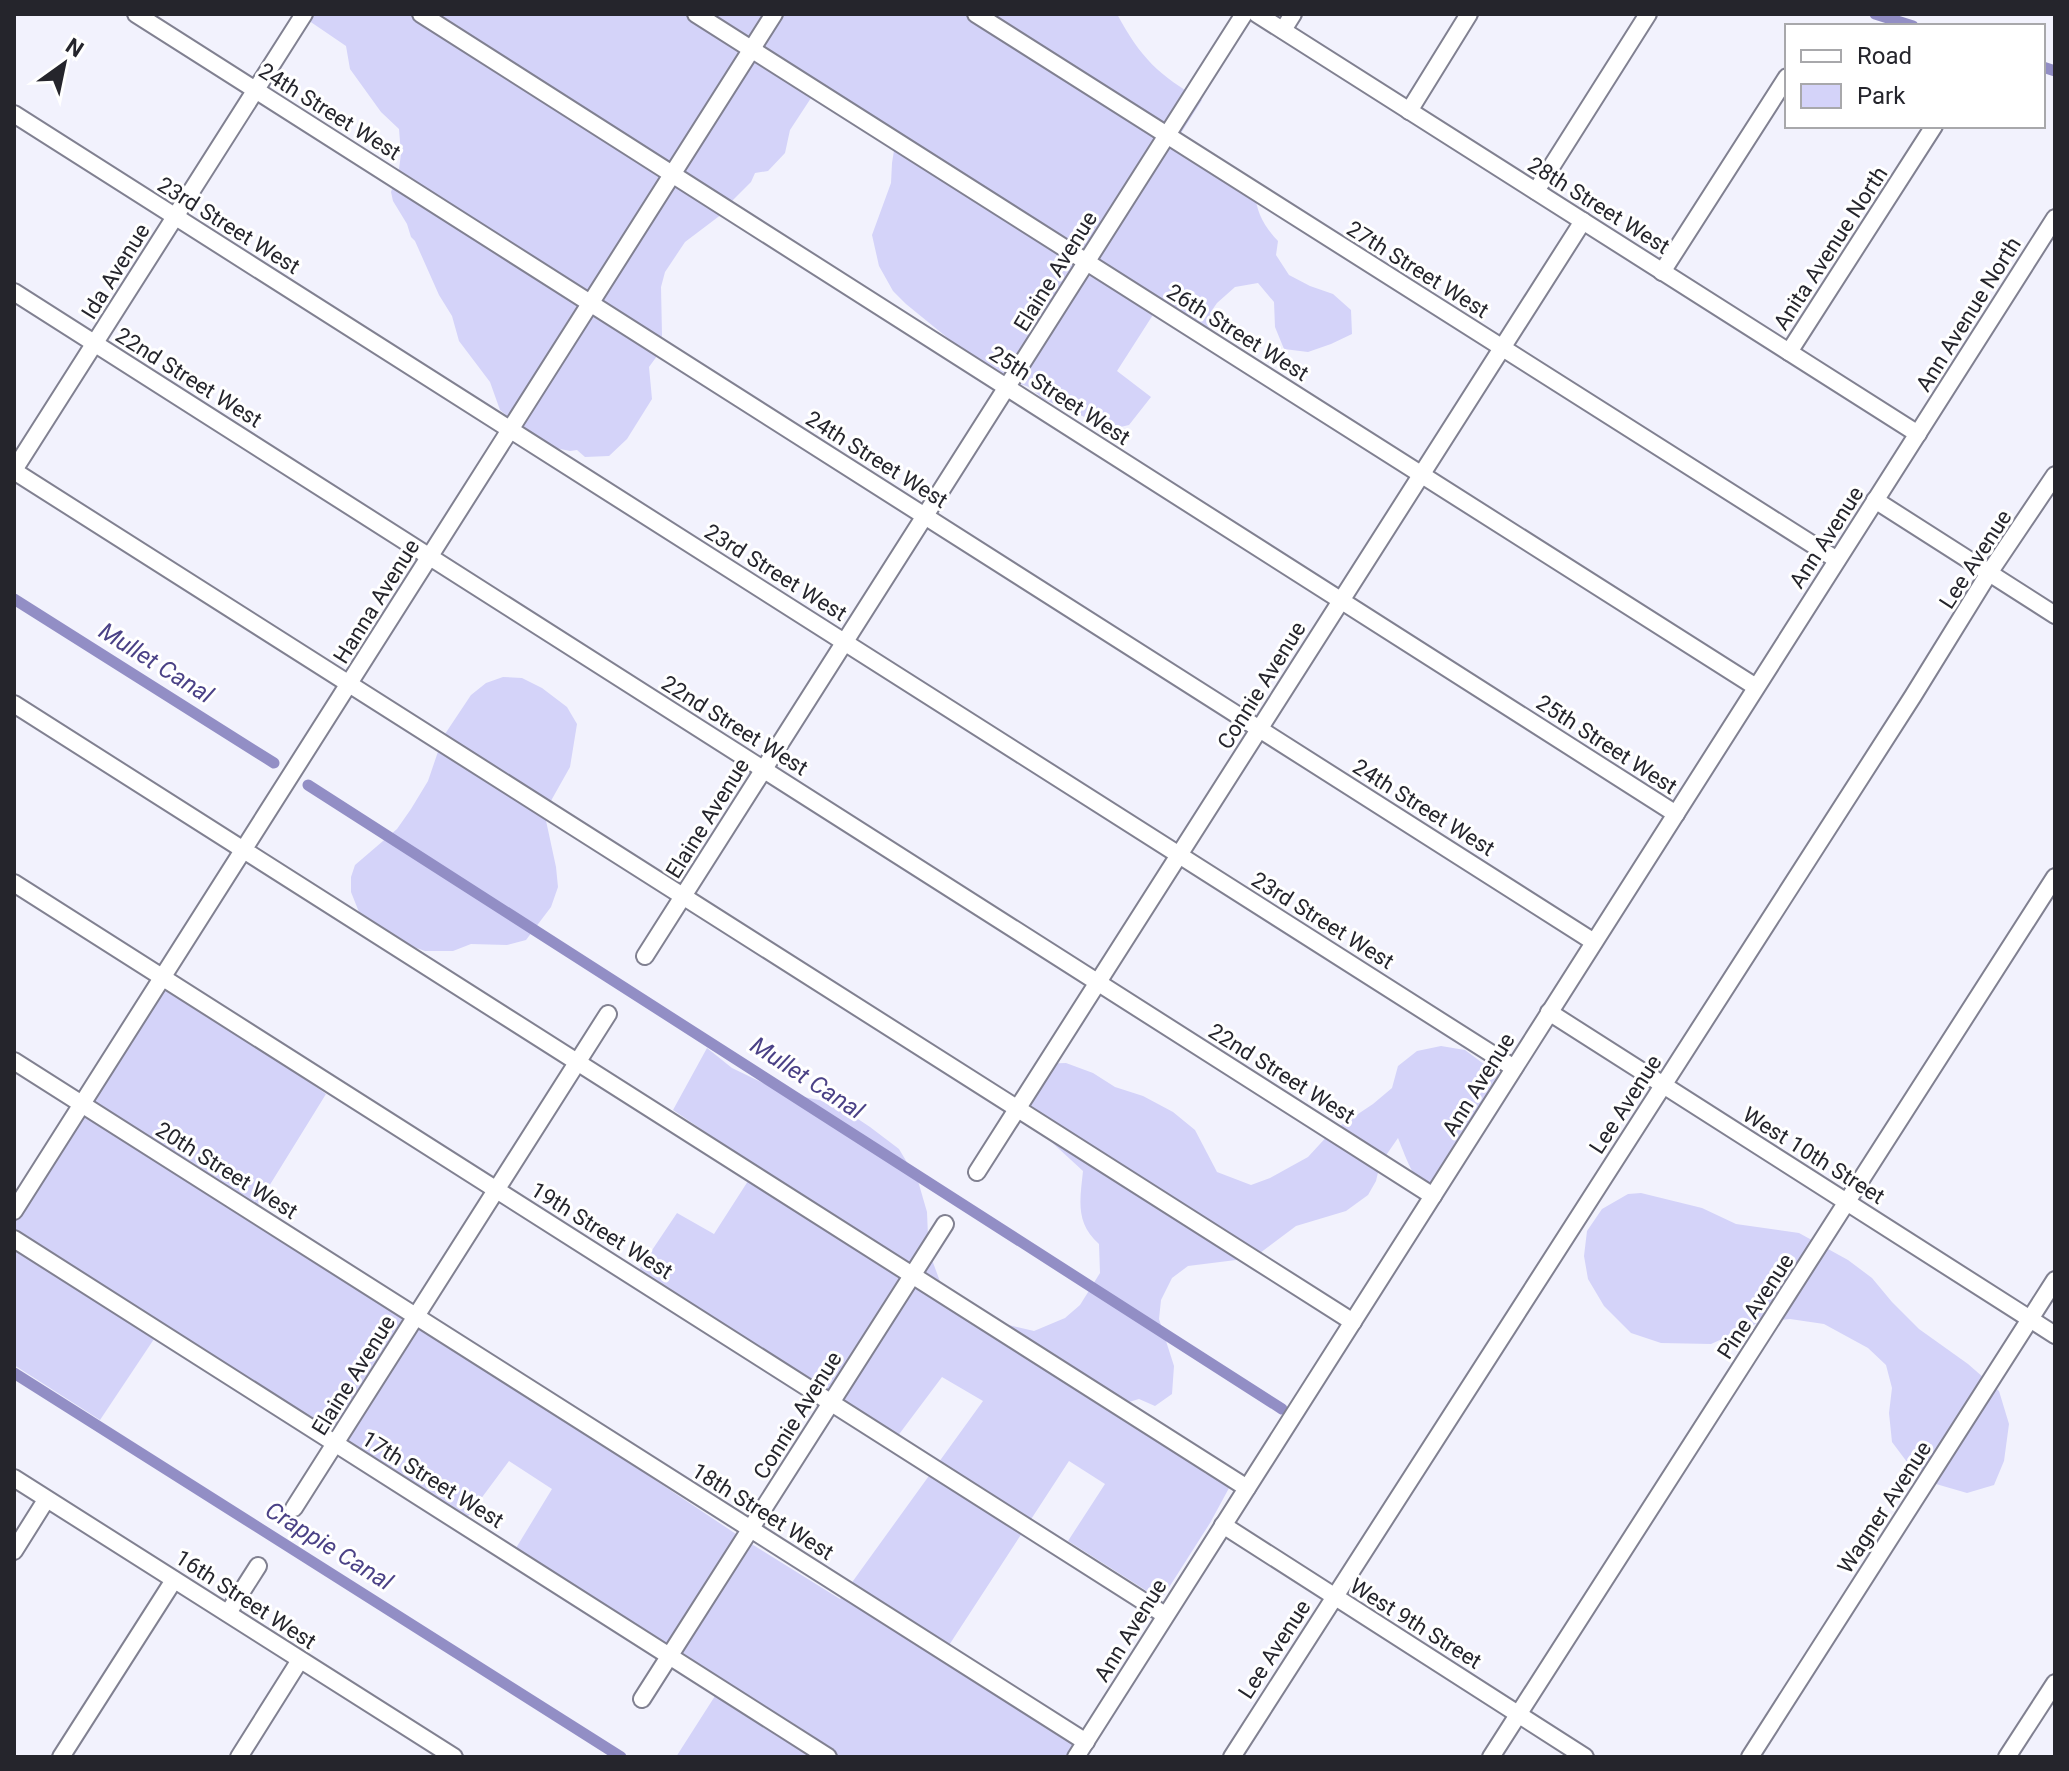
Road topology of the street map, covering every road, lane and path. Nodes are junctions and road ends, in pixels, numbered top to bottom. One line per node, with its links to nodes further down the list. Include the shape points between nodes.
1 (136, 14): 15 (street, 24th Street West)
2 (304, 14): 15 (street, Ida Avenue)
3 (421, 14): 20 (street, 25th Street West)
4 (696, 14): 13 (street, 26th Street West)
5 (774, 14): 13 (street, Hanna Avenue)
6 (976, 14): 19 (street, 27th Street West)
7 (1244, 14): 19 (street, Elaine Avenue)
8 (1257, 14): 12 (street, 28th Street West)
9 (1293, 14): 12 (street)
10 (1469, 14): 16 (street)
11 (1648, 14): 21 (street)
12 (1283, 30): 16 (street, 28th Street West)
13 (751, 49): 20 (street, Hanna Avenue); 25 (street, 26th Street West)
14 (1785, 80): 26 (street)
15 (256, 90): 22 (street, Ida Avenue); 28 (street, 24th Street West)
16 (1409, 111): 21 (street, 28th Street West)
17 (14, 114): 22 (street, 23rd Street West)
18 (1933, 128): 31 (street, Anita Avenue North)
19 (1167, 135): 25 (street, Elaine Avenue); 30 (street, 27th Street West)
20 (672, 174): 28 (street, Hanna Avenue); 32 (street, 25th Street West)
21 (1536, 191): 24 (street, 28th Street West)
22 (176, 217): 29 (street, Ida Avenue); 33 (street, 23rd Street West)
23 (2055, 218): 34 (street, Ann Avenue North)
24 (1583, 221): 26 (street, 28th Street West); 30 (street, Connie Avenue)
25 (1087, 262): 32 (street, Elaine Avenue); 36 (street, 26th Street West)
26 (1662, 272): 31 (street, 28th Street West)
27 (14, 292): 29 (street, 22nd Street West)
28 (590, 303): 33 (street, Hanna Avenue); 39 (street, 24th Street West)
29 (95, 344): 35 (street, Ida Avenue); 40 (street, 22nd Street West)
30 (1502, 348): 36 (street, Connie Avenue); 41 (street, 27th Street West)
31 (1789, 352): 34 (street, 28th Street West)
32 (1007, 388): 39 (street, Elaine Avenue); 43 (street, 25th Street West)
33 (510, 429): 40 (street, Hanna Avenue); 45 (street, 23rd Street West)
34 (1918, 434): 38 (street, Ann Avenue)
35 (14, 471): 46 (street)
36 (1421, 475): 43 (street, Connie Avenue); 47 (street, 26th Street West)
37 (2055, 475): 42 (street, Lee Avenue)
38 (1875, 500): 41 (street, Ann Avenue); 42 (street)
39 (925, 516): 45 (street, Elaine Avenue); 49 (street, 24th Street West)
40 (430, 557): 46 (street, Hanna Avenue); 50 (street, 22nd Street West)
41 (1837, 560): 47 (street, Ann Avenue)
42 (1989, 573): 44 (street); 66 (street, Lee Avenue)
43 (1341, 601): 49 (street, Connie Avenue); 51 (street, 25th Street West)
44 (2055, 615)
45 (845, 642): 50 (street, Elaine Avenue); 53 (street, 23rd Street West)
46 (349, 684): 52 (street, Hanna Avenue); 56 (street)
47 (1756, 687): 51 (street, Ann Avenue)
48 (14, 704): 52 (street)
49 (1260, 729): 53 (street, Connie Avenue); 57 (street, 24th Street West)
50 (764, 770): 56 (street, Elaine Avenue); 60 (street, 22nd Street West)
51 (1676, 814): 57 (street, Ann Avenue)
52 (242, 849): 59 (street, Hanna Avenue); 64 (street)
53 (1179, 855): 60 (street, Connie Avenue); 65 (street, 23rd Street West)
54 (2055, 877): 72 (street, Pine Avenue)
55 (14, 883): 59 (street, 19th Street West)
56 (684, 896): 58 (street, Elaine Avenue); 68 (street)
57 (1594, 942): 61 (street, Ann Avenue)
58 (645, 956)
59 (162, 977): 67 (street, Hanna Avenue); 70 (street, 19th Street West)
60 (1098, 982): 68 (street, Connie Avenue); 71 (street, 22nd Street West)
61 (1549, 1012): 65 (street, Ann Avenue); 66 (street, West 10th Street)
62 (608, 1014): 64 (street, Elaine Avenue)
63 (14, 1061): 67 (street, 20th Street West)
64 (578, 1062): 70 (street, Elaine Avenue); 76 (street)
65 (1514, 1068): 71 (street, Ann Avenue)
66 (1663, 1086): 72 (street, West 10th Street); 93 (street, Lee Avenue)
67 (81, 1104): 73 (street, Hanna Avenue); 78 (street, 20th Street West)
68 (1018, 1109): 69 (street, Connie Avenue); 80 (street)
69 (977, 1172)
70 (497, 1190): 78 (street, Elaine Avenue); 82 (street, 19th Street West)
71 (1433, 1196): 80 (street, Ann Avenue)
72 (1847, 1203): 79 (street, West 10th Street); 100 (street, Pine Avenue)
73 (14, 1211)
74 (945, 1224): 76 (street, Connie Avenue)
75 (14, 1239): 83 (street, 17th Street West)
76 (912, 1275): 82 (street, Connie Avenue); 85 (street)
77 (2055, 1280): 79 (street, Wagner Avenue)
78 (416, 1317): 83 (street, Elaine Avenue); 89 (street, 18th Street West)
79 (2030, 1319): 81 (street, West 10th Street); 110 (street, Wagner Avenue)
80 (1353, 1322): 85 (street, Ann Avenue)
81 (2055, 1335)
82 (831, 1403): 89 (street, Connie Avenue); 95 (street, 19th Street West)
83 (336, 1443): 87 (street, Elaine Avenue); 96 (street, 17th Street West)
84 (14, 1478): 86 (street, 16th Street West)
85 (1247, 1488): 88 (street, Ann Avenue)
86 (46, 1500): 90 (street); 92 (street, 16th Street West)
87 (294, 1508)
88 (1223, 1525): 93 (street, West 9th Street); 95 (street, Ann Avenue)
89 (751, 1529): 96 (street, Connie Avenue); 101 (street, 18th Street West)
90 (14, 1551)
91 (258, 1566): 94 (street)
92 (174, 1580): 94 (street, 16th Street West); 102 (street)
93 (1334, 1597): 100 (street, West 9th Street); 107 (street, Lee Avenue)
94 (228, 1613): 97 (street, 16th Street West)
95 (1165, 1615): 101 (street, Ann Avenue)
96 (670, 1656): 99 (street, Connie Avenue); 105 (street, 17th Street West)
97 (300, 1660): 103 (street); 104 (street, 16th Street West)
98 (2055, 1683): 111 (street)
99 (642, 1699)
100 (1518, 1714): 108 (street, Pine Avenue); 109 (street, West 9th Street)
101 (1086, 1742): 106 (street, Ann Avenue)
102 (61, 1757)
103 (239, 1757)
104 (454, 1757)
105 (828, 1757)
106 (1076, 1757)
107 (1232, 1757)
108 (1491, 1757)
109 (1585, 1757)
110 (1750, 1757)
111 (2007, 1757)

